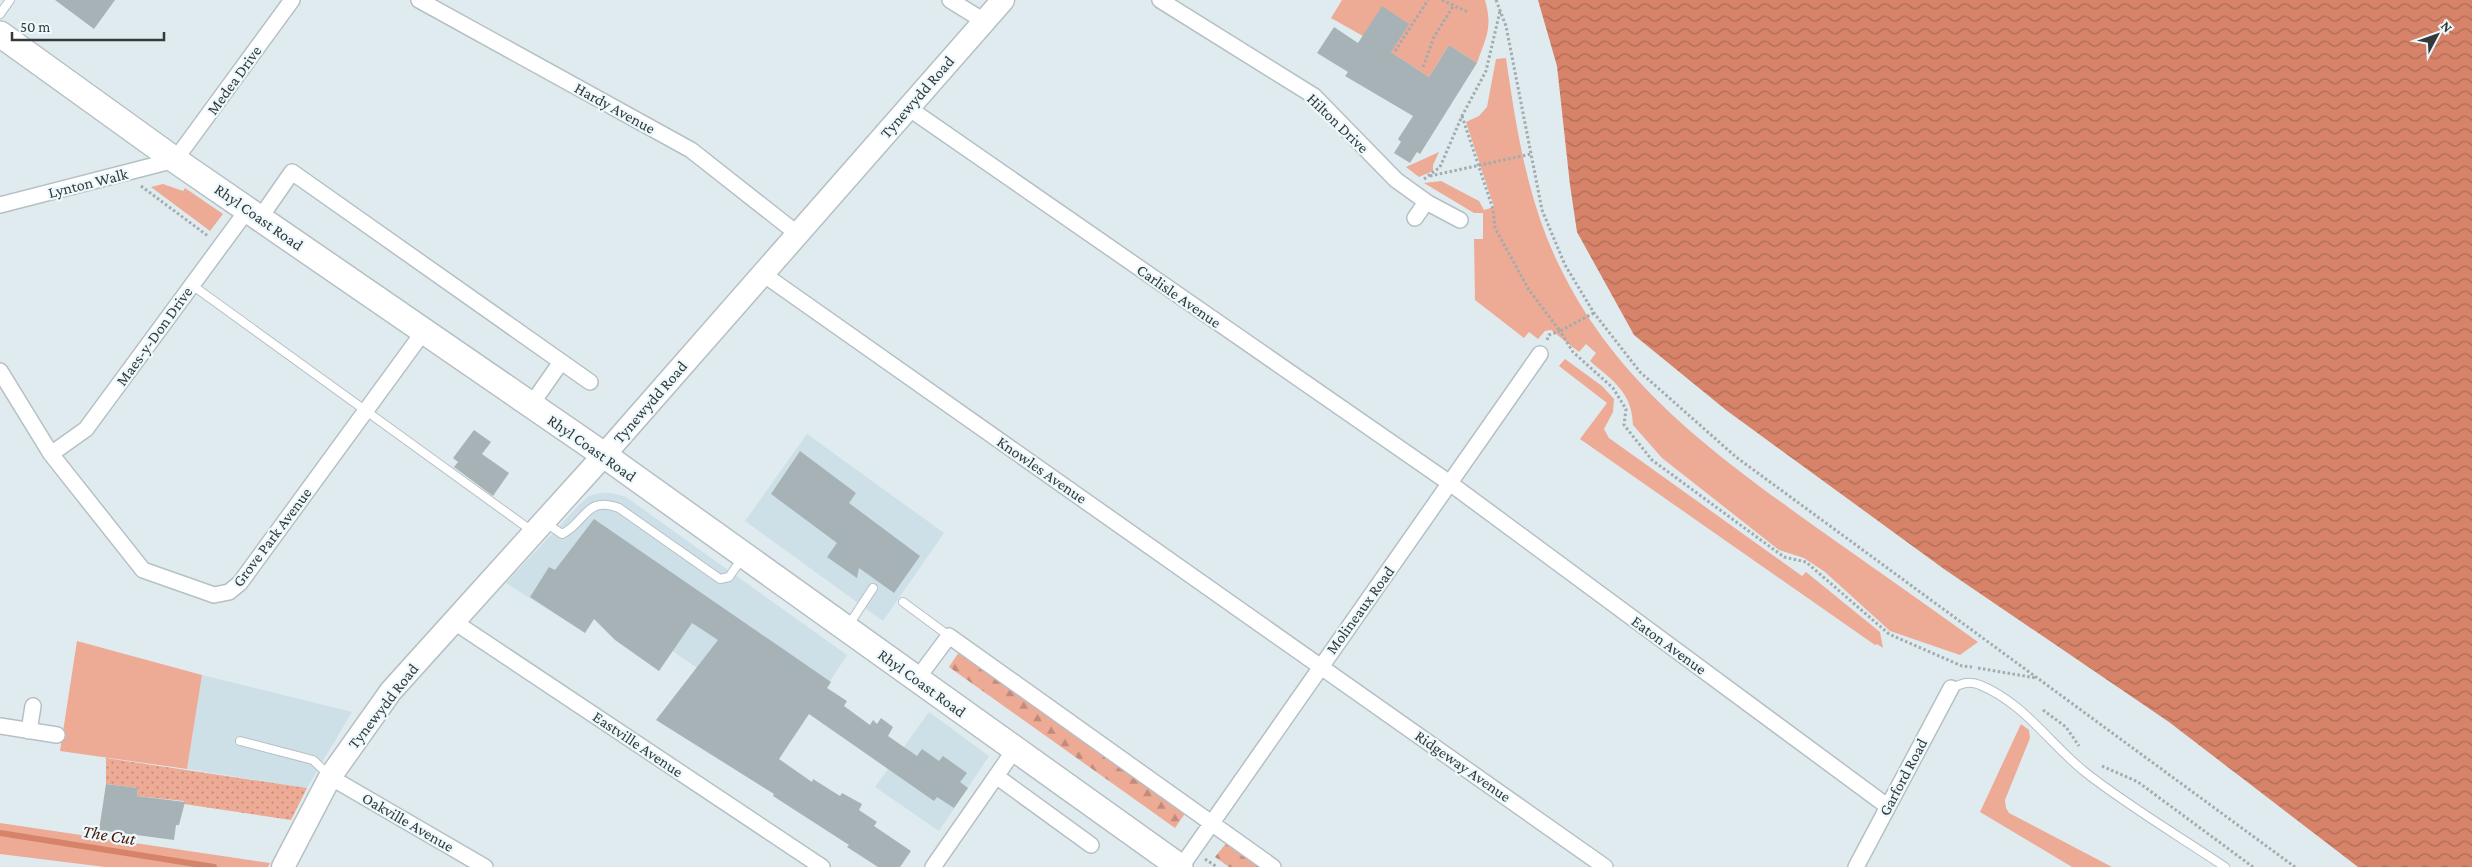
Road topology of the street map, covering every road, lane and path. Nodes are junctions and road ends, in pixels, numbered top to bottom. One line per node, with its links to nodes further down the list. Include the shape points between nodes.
1 (10, 0): 13 (lane)
2 (292, 0): 21 (street, Medea Drive)
3 (418, 0): 31 (street, Hardy Avenue, via 691,150)
4 (950, 0): 14 (street)
5 (1003, 0): 14 (main road, Tynewydd Road)
6 (1160, 0): 25 (street, Hilton Drive, via 1314,96)
7 (1428, 0): 16 (path)
8 (1443, 0): 10 (path)
9 (1496, 0): 11 (path)
10 (1454, 5): 12 (path); 17 (path, via 1434,37)
11 (1500, 10): 19 (path, via 1486,71); 20 (path)
12 (1468, 12)
13 (0, 14)
14 (984, 21): 18 (main road, Tynewydd Road)
15 (0, 34): 21 (main road, Rhyl Coast Road)
16 (1395, 51)
17 (1423, 67)
18 (907, 108): 31 (main road, Tynewydd Road); 46 (street, Carlisle Avenue)
19 (1462, 116): 22 (path); 24 (path, via 1440,167)
20 (1532, 154): 22 (path); 35 (path, via 1542,210 1565,265)
21 (175, 160): 23 (street, Lynton Walk); 28 (main road, Rhyl Coast Road)
22 (1478, 166): 24 (path); 37 (path, via 1493,209 1495,228 1529,290)
23 (125, 174): 27 (street, Lynton Walk); 32 (path)
24 (1430, 176): 25 (path)
25 (1407, 188): 26 (street, Hilton Drive)
26 (1426, 202): 29 (street); 30 (street, Hilton Drive)
27 (0, 205)
28 (254, 214): 32 (street, Maes-y-Don Drive); 36 (main road, Rhyl Coast Road); 39 (street, Maes-y-Don Drive, via 292,172)
29 (1415, 218)
30 (1460, 220)
31 (799, 234): 33 (main road, Tynewydd Road)
32 (221, 245): 34 (street, Maes-y-Don Drive)
33 (763, 274): 45 (main road, Tynewydd Road); 54 (street, Knowles Avenue)
34 (192, 285): 43 (lane); 44 (street, Maes-y-Don Drive, via 86,429)
35 (1594, 313): 37 (path); 55 (path, via 1640,372 1736,457)
36 (424, 331): 42 (main road, Rhyl Coast Road); 43 (street, Grove Park Avenue)
37 (1560, 331): 55 (path, via 1573,352 1622,400 1626,409 1624,426 1652,460 1784,557 1806,562 1889,634 1962,666)
38 (1540, 354): 46 (street, Molineaux Road)
39 (560, 362): 41 (street); 42 (street)
40 (0, 371): 44 (street, Grove Park Avenue)
41 (590, 382)
42 (531, 405): 45 (main road, Rhyl Coast Road)
43 (364, 412): 44 (street, Grove Park Avenue, via 240,583 228,592 214,595 143,570); 47 (lane)
44 (51, 454)
45 (604, 455): 47 (main road, Tynewydd Road); 48 (main road, Rhyl Coast Road)
46 (1450, 484): 54 (street, Molineaux Road); 69 (street, Eaton Avenue)
47 (539, 527): 48 (lane, via 562,534 591,507 610,505 619,508 720,579 729,577); 51 (main road, Tynewydd Road)
48 (744, 555): 52 (main road, Rhyl Coast Road)
49 (873, 588): 52 (lane)
50 (903, 602): 53 (lane)
51 (453, 620): 68 (main road, Tynewydd Road, via 391,691); 74 (street, Eastville Avenue)
52 (846, 628): 56 (main road, Rhyl Coast Road)
53 (949, 636): 56 (street); 70 (street)
54 (1321, 666): 70 (street, Molineaux Road); 78 (street, Ridgeway Avenue)
55 (2038, 678): 82 (path)
56 (917, 679): 64 (main road, Rhyl Coast Road)
57 (1951, 688): 69 (street, Garford Road); 80 (lane, via 1965,682 1978,684 2021,709 2085,772)
58 (33, 706): 61 (street)
59 (2042, 710): 65 (path, via 2066,727)
60 (0, 726): 61 (street)
61 (29, 731): 62 (street)
62 (56, 735)
63 (240, 741): 68 (lane, via 313,760)
64 (1015, 749): 67 (street); 76 (main road, Rhyl Coast Road)
65 (2082, 750)
66 (2094, 760): 81 (path, via 2138,782)
67 (996, 776): 71 (street); 75 (street)
68 (330, 777): 72 (main road, Tynewydd Road); 73 (street, Oakville Avenue)
69 (1887, 806): 79 (street, Garford Road)
70 (1211, 824): 76 (street, Molineaux Road); 77 (street)
71 (1091, 844)
72 (283, 867)
73 (485, 867)
74 (822, 867)
75 (933, 867)
76 (1180, 867)
77 (1273, 867)
78 (1605, 867)
79 (1856, 867)
80 (2225, 867)
81 (2253, 867)
82 (2295, 867)

